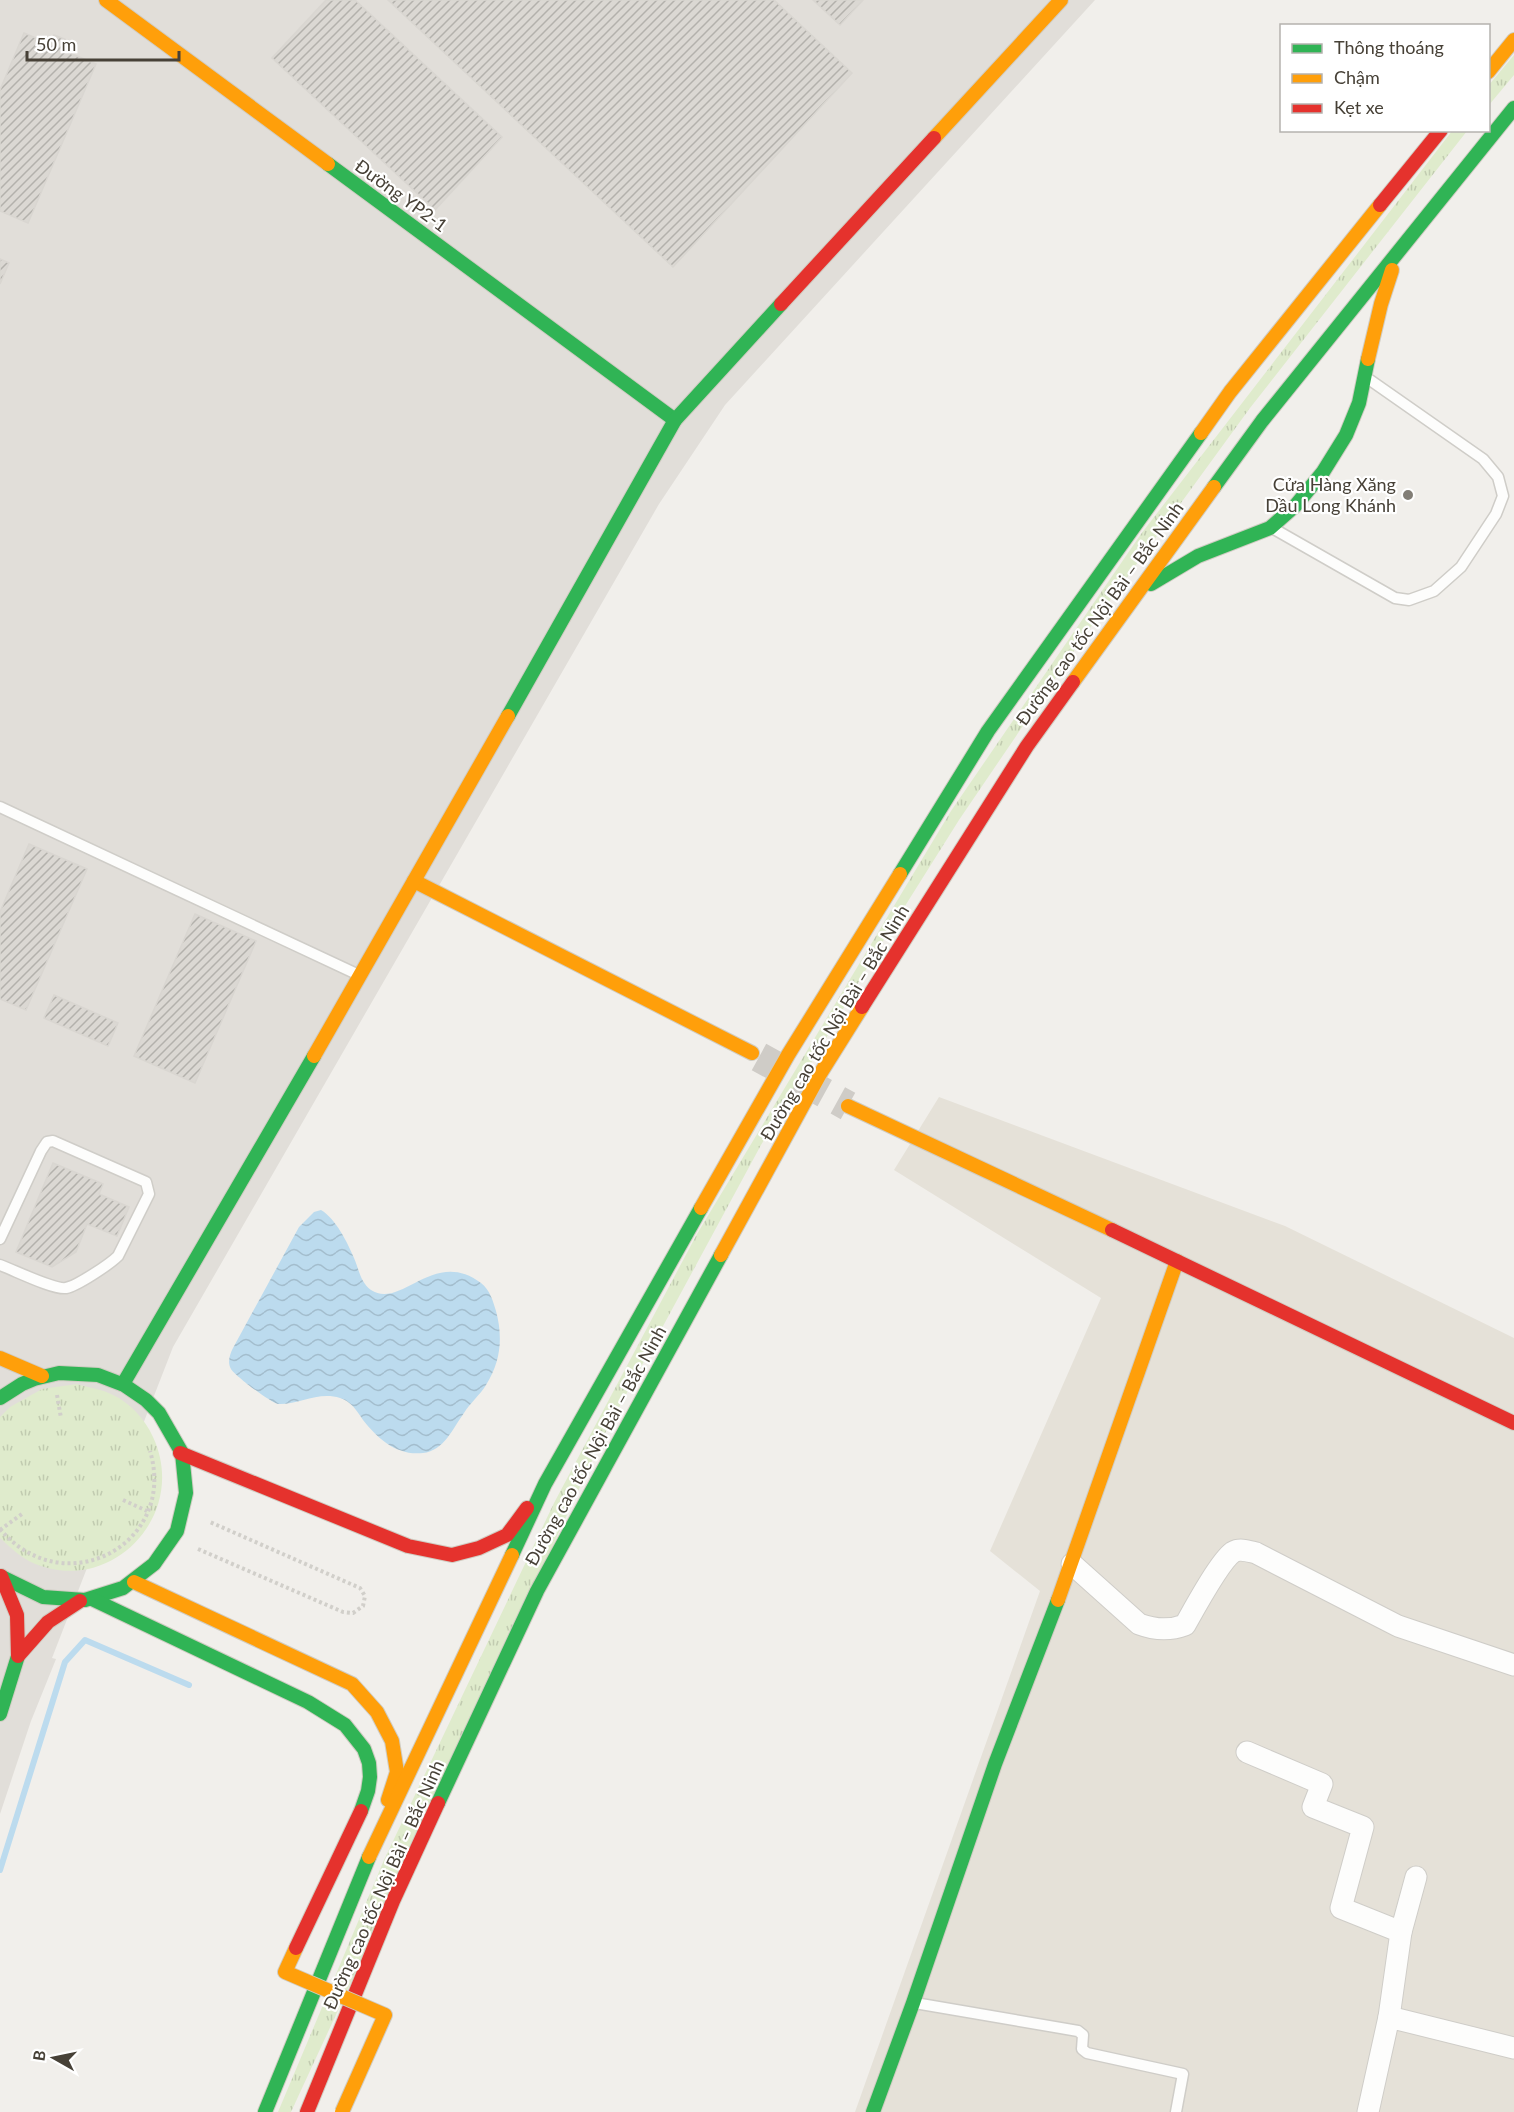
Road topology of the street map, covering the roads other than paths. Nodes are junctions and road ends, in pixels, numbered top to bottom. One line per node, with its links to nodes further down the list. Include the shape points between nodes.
1 (106, 0): 9 (main road, Đường YP2-1)
2 (1061, 0): 9 (main road)
3 (1514, 40): 4 (main road)
4 (1490, 70)
5 (1514, 108): 7 (main road, Đường cao tốc Nội Bài – Bắc Ninh)
6 (1439, 132): 26 (main road, Đường cao tốc Nội Bài – Bắc Ninh, via 1230,392 988,731 788,1055)
7 (1400, 249): 8 (main road, via 1381,301); 11 (main road, Đường cao tốc Nội Bài – Bắc Ninh, via 1262,421)
8 (1364, 377): 10 (main road, via 1350,426 1327,464 1304,497); 10 (lane, via 1483,459 1498,477 1503,496 1496,514 1461,567 1434,591 1408,600 1395,598)
9 (675, 420): 13 (main road)
10 (1271, 528): 11 (main road, via 1194,558)
11 (1139, 591): 42 (main road, Đường cao tốc Nội Bài – Bắc Ninh, via 1027,746 820,1074 543,1581 393,1901)
12 (0, 807): 14 (lane)
13 (414, 881): 14 (main road); 15 (main road)
14 (361, 976): 22 (main road)
15 (752, 1053)
16 (848, 1106): 18 (main road)
17 (0, 1239): 19 (lane, via 47,1142 53,1141 148,1186 149,1194 118,1256 76,1283 66,1288 54,1286)
18 (1177, 1261): 24 (main road); 27 (main road)
19 (0, 1265)
20 (0, 1358): 21 (main road)
21 (42, 1376): 22 (main road, via 79,1372); 23 (main road, via 20,1384)
22 (123, 1384): 25 (main road, via 163,1418)
23 (0, 1398)
24 (1514, 1423)
25 (180, 1453): 26 (main road, via 408,1546 452,1555 507,1535); 29 (main road, via 185,1495 178,1527 162,1556)
26 (545, 1484): 35 (main road, Đường cao tốc Nội Bài – Bắc Ninh)
27 (1072, 1564): 32 (street, via 1139,1624 1175,1629 1185,1625 1225,1560 1234,1551 1243,1550 1256,1553 1398,1626); 38 (main road, via 995,1764)
28 (0, 1576): 30 (main road, via 38,1596); 31 (main road, via 17,1616)
29 (134, 1582): 30 (main road, via 108,1595); 35 (main road, via 352,1684 377,1712 392,1741 397,1772)
30 (86, 1600): 31 (main road, via 48,1622); 43 (main road, bridge, via 308,1702 345,1725 364,1749 370,1777 361,1812 285,1972 385,2015)
31 (18, 1656): 33 (main road)
32 (1514, 1665)
33 (0, 1714)
34 (1247, 1752): 37 (street, via 1322,1784 1313,1807 1363,1827 1341,1908)
35 (373, 1848): 41 (main road, Đường cao tốc Nội Bài – Bắc Ninh)
36 (1416, 1877): 37 (street)
37 (1401, 1932): 39 (street)
38 (913, 2003): 44 (main road); 45 (lane, via 1078,2031 1083,2035 1083,2051 1183,2074)
39 (1389, 2017): 40 (street); 46 (street)
40 (1514, 2048)
41 (265, 2112)
42 (307, 2112)
43 (342, 2112)
44 (873, 2112)
45 (1176, 2112)
46 (1368, 2112)

